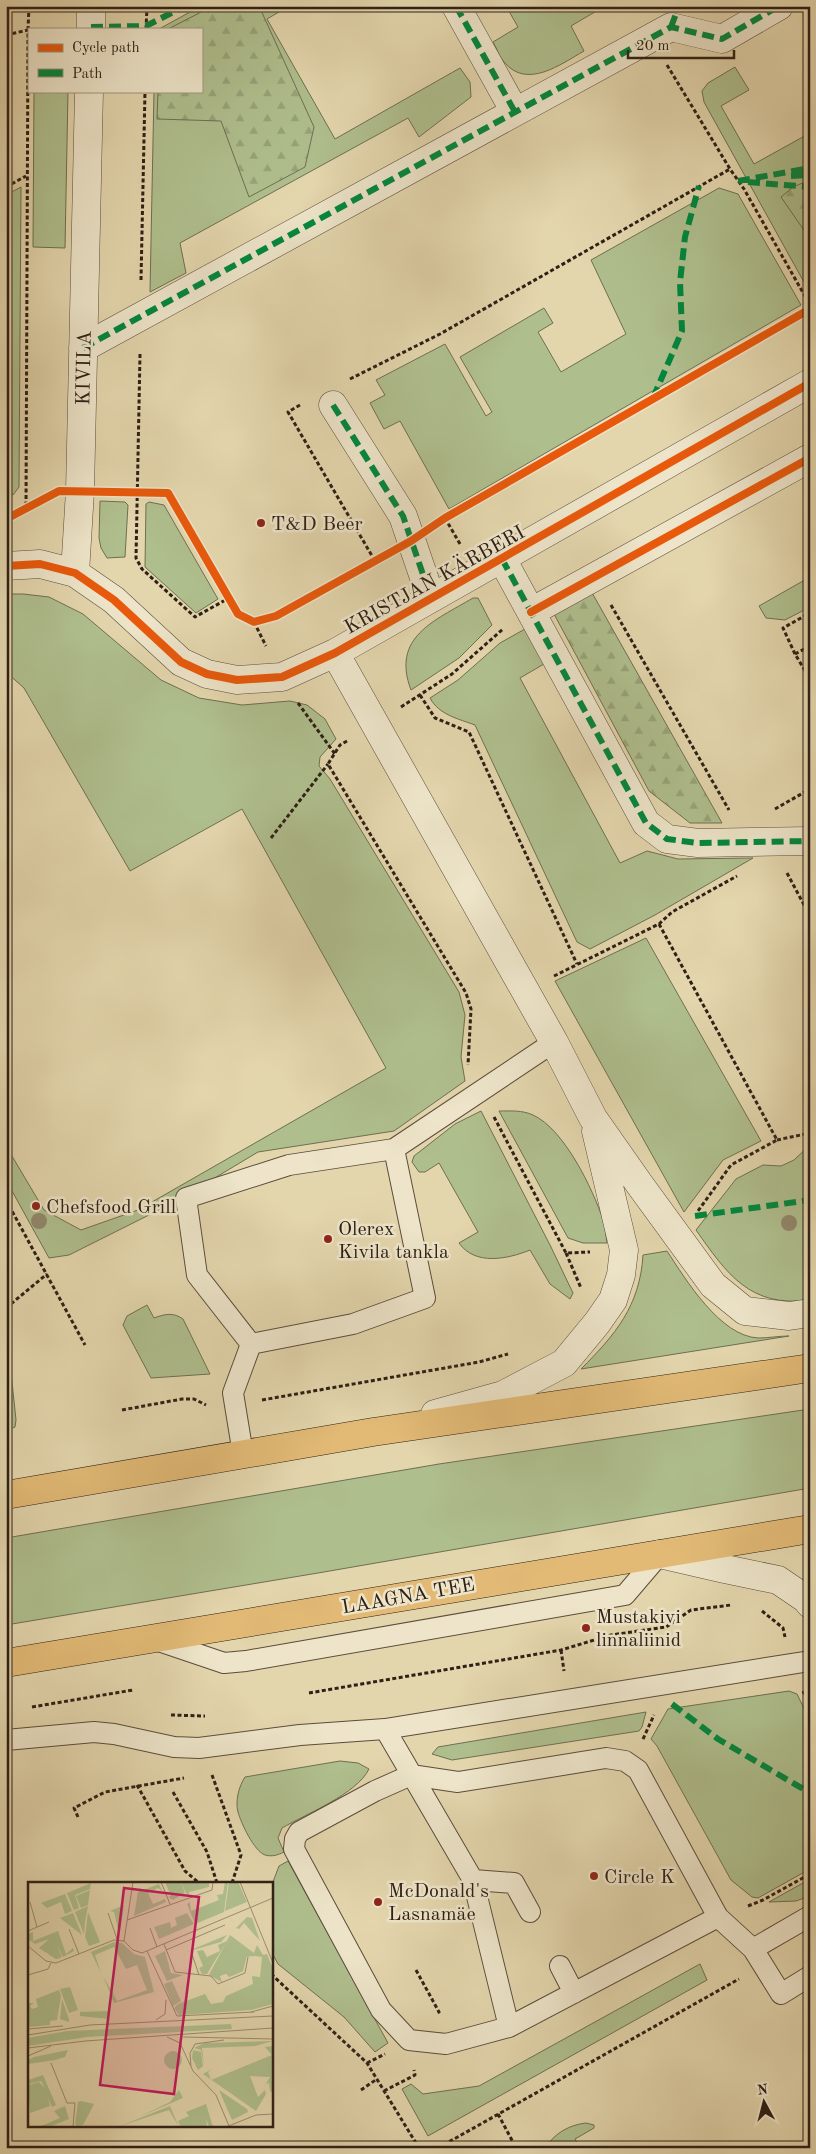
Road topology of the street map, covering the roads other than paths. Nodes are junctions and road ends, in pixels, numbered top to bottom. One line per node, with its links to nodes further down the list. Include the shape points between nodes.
1 (91, 6): 4 (street)
2 (456, 6): 6 (street)
3 (779, 6): 6 (street, via 722,39 671,27)
4 (90, 28)
5 (89, 92): 7 (street, KIVILA)
6 (515, 112): 7 (street)
7 (83, 348): 13 (street, KIVILA)
8 (810, 384): 11 (street, KRISTJAN KÄRBERI)
9 (329, 399): 14 (street, via 403,516)
10 (810, 458): 15 (street)
11 (502, 559): 14 (street, KRISTJAN KÄRBERI); 15 (street)
12 (6, 566): 13 (street, via 40,564)
13 (75, 573): 16 (street, KRISTJAN KÄRBERI, via 114,600 181,662 207,674 237,680 282,677)
14 (431, 598): 16 (street, KRISTJAN KÄRBERI)
15 (531, 612): 17 (street, via 646,823 667,839 690,842)
16 (335, 653): 18 (street)
17 (810, 840)
18 (554, 1042): 19 (street); 20 (lane)
19 (593, 1118): 21 (street, via 714,1285 745,1311 788,1316); 24 (street, via 624,1250 613,1300 597,1323 564,1363 504,1394)
20 (394, 1149): 22 (lane, via 424,1298 353,1324); 22 (lane, via 289,1165 186,1198 197,1275)
21 (810, 1313)
22 (252, 1344): 25 (lane, via 233,1393)
23 (810, 1368): 24 (main road)
24 (373, 1432): 25 (main road)
25 (243, 1454): 26 (main road)
26 (6, 1495)
27 (810, 1529): 28 (main road, LAAGNA TEE)
28 (660, 1554): 29 (street, via 778,1580); 30 (main road, LAAGNA TEE); 30 (lane, via 625,1595 246,1661 224,1663)
29 (810, 1604)
30 (151, 1638): 31 (main road, LAAGNA TEE)
31 (6, 1662)
32 (802, 1662): 33 (lane)
33 (385, 1729): 34 (lane, via 199,1748 174,1747 94,1732); 35 (lane)
34 (6, 1740)
35 (411, 1775): 36 (lane); 38 (lane, via 458,1782 606,1758 625,1760 638,1770); 44 (lane, via 299,1832 294,1849 381,2010 409,2040 446,2044)
36 (473, 1880): 37 (lane, via 514,1883); 44 (lane)
37 (530, 1912)
38 (718, 1916): 40 (lane); 43 (lane)
39 (810, 1916): 40 (lane)
40 (758, 1957): 42 (lane, via 781,1994)
41 (560, 1966): 43 (lane)
42 (810, 1976)
43 (574, 1993): 44 (lane)
44 (508, 2027)

